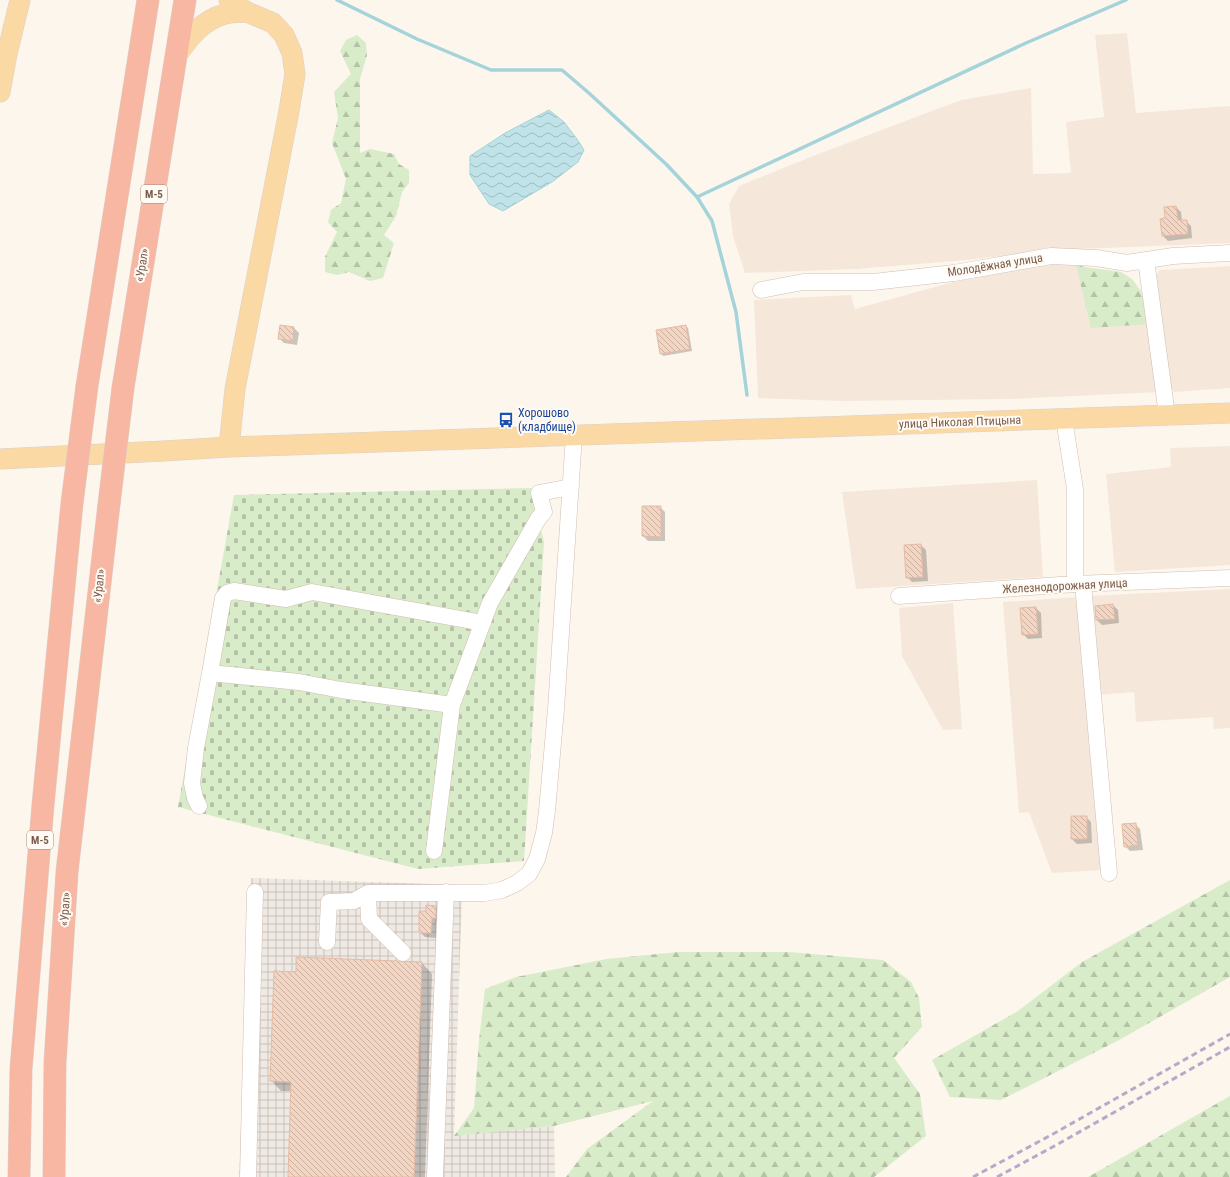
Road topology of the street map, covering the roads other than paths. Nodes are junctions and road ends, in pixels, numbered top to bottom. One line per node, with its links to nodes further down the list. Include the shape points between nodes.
1 (20, 0): 7 (main road)
2 (148, 0): 32 (highway, М-5, bridge, via 87,386 72,503 22,1061)
3 (185, 0): 6 (highway, «Урал» / М-5)
4 (229, 0): 5 (main road)
5 (247, 12): 6 (main road, via 225,14 203,24 190,36); 15 (main road, via 272,23 284,35 292,53 294,74 236,389)
6 (176, 56): 33 (highway, «Урал» / М-5, bridge, via 123,388 67,872 55,1063)
7 (0, 92)
8 (1230, 253): 9 (street, Молодёжная улица)
9 (1146, 260): 10 (street, Молодёжная улица, via 1127,264 1096,258 1051,256 954,273 873,282 803,282); 12 (street)
10 (761, 290)
11 (1230, 413): 12 (main road, улица Николая Птицына)
12 (1167, 415): 13 (main road, улица Николая Птицына)
13 (1064, 419): 14 (main road, улица Николая Птицына); 19 (street, via 1075,489)
14 (574, 435): 15 (main road, улица Николая Птицына); 17 (street)
15 (229, 447): 16 (main road, улица Николая Птицына)
16 (0, 459)
17 (571, 486): 21 (street, via 539,493 544,512 490,604); 28 (street, via 548,803 538,853 529,874 502,890 485,893)
18 (1230, 578): 19 (street, Железнодорожная улица)
19 (1079, 584): 20 (street, Железнодорожная улица); 26 (street)
20 (900, 596)
21 (483, 623): 22 (street, via 312,592 286,599 234,591 227,593 223,598); 23 (street)
22 (210, 674): 23 (street, via 299,682); 24 (street, via 192,783)
23 (452, 705): 25 (street)
24 (199, 806)
25 (434, 851)
26 (1109, 872)
27 (255, 892): 34 (street)
28 (446, 892): 29 (street); 35 (street)
29 (368, 893): 30 (street, via 354,901 329,902); 31 (street, via 369,919)
30 (326, 942)
31 (404, 953)
32 (19, 1177)
33 (54, 1177)
34 (248, 1177)
35 (434, 1177)

